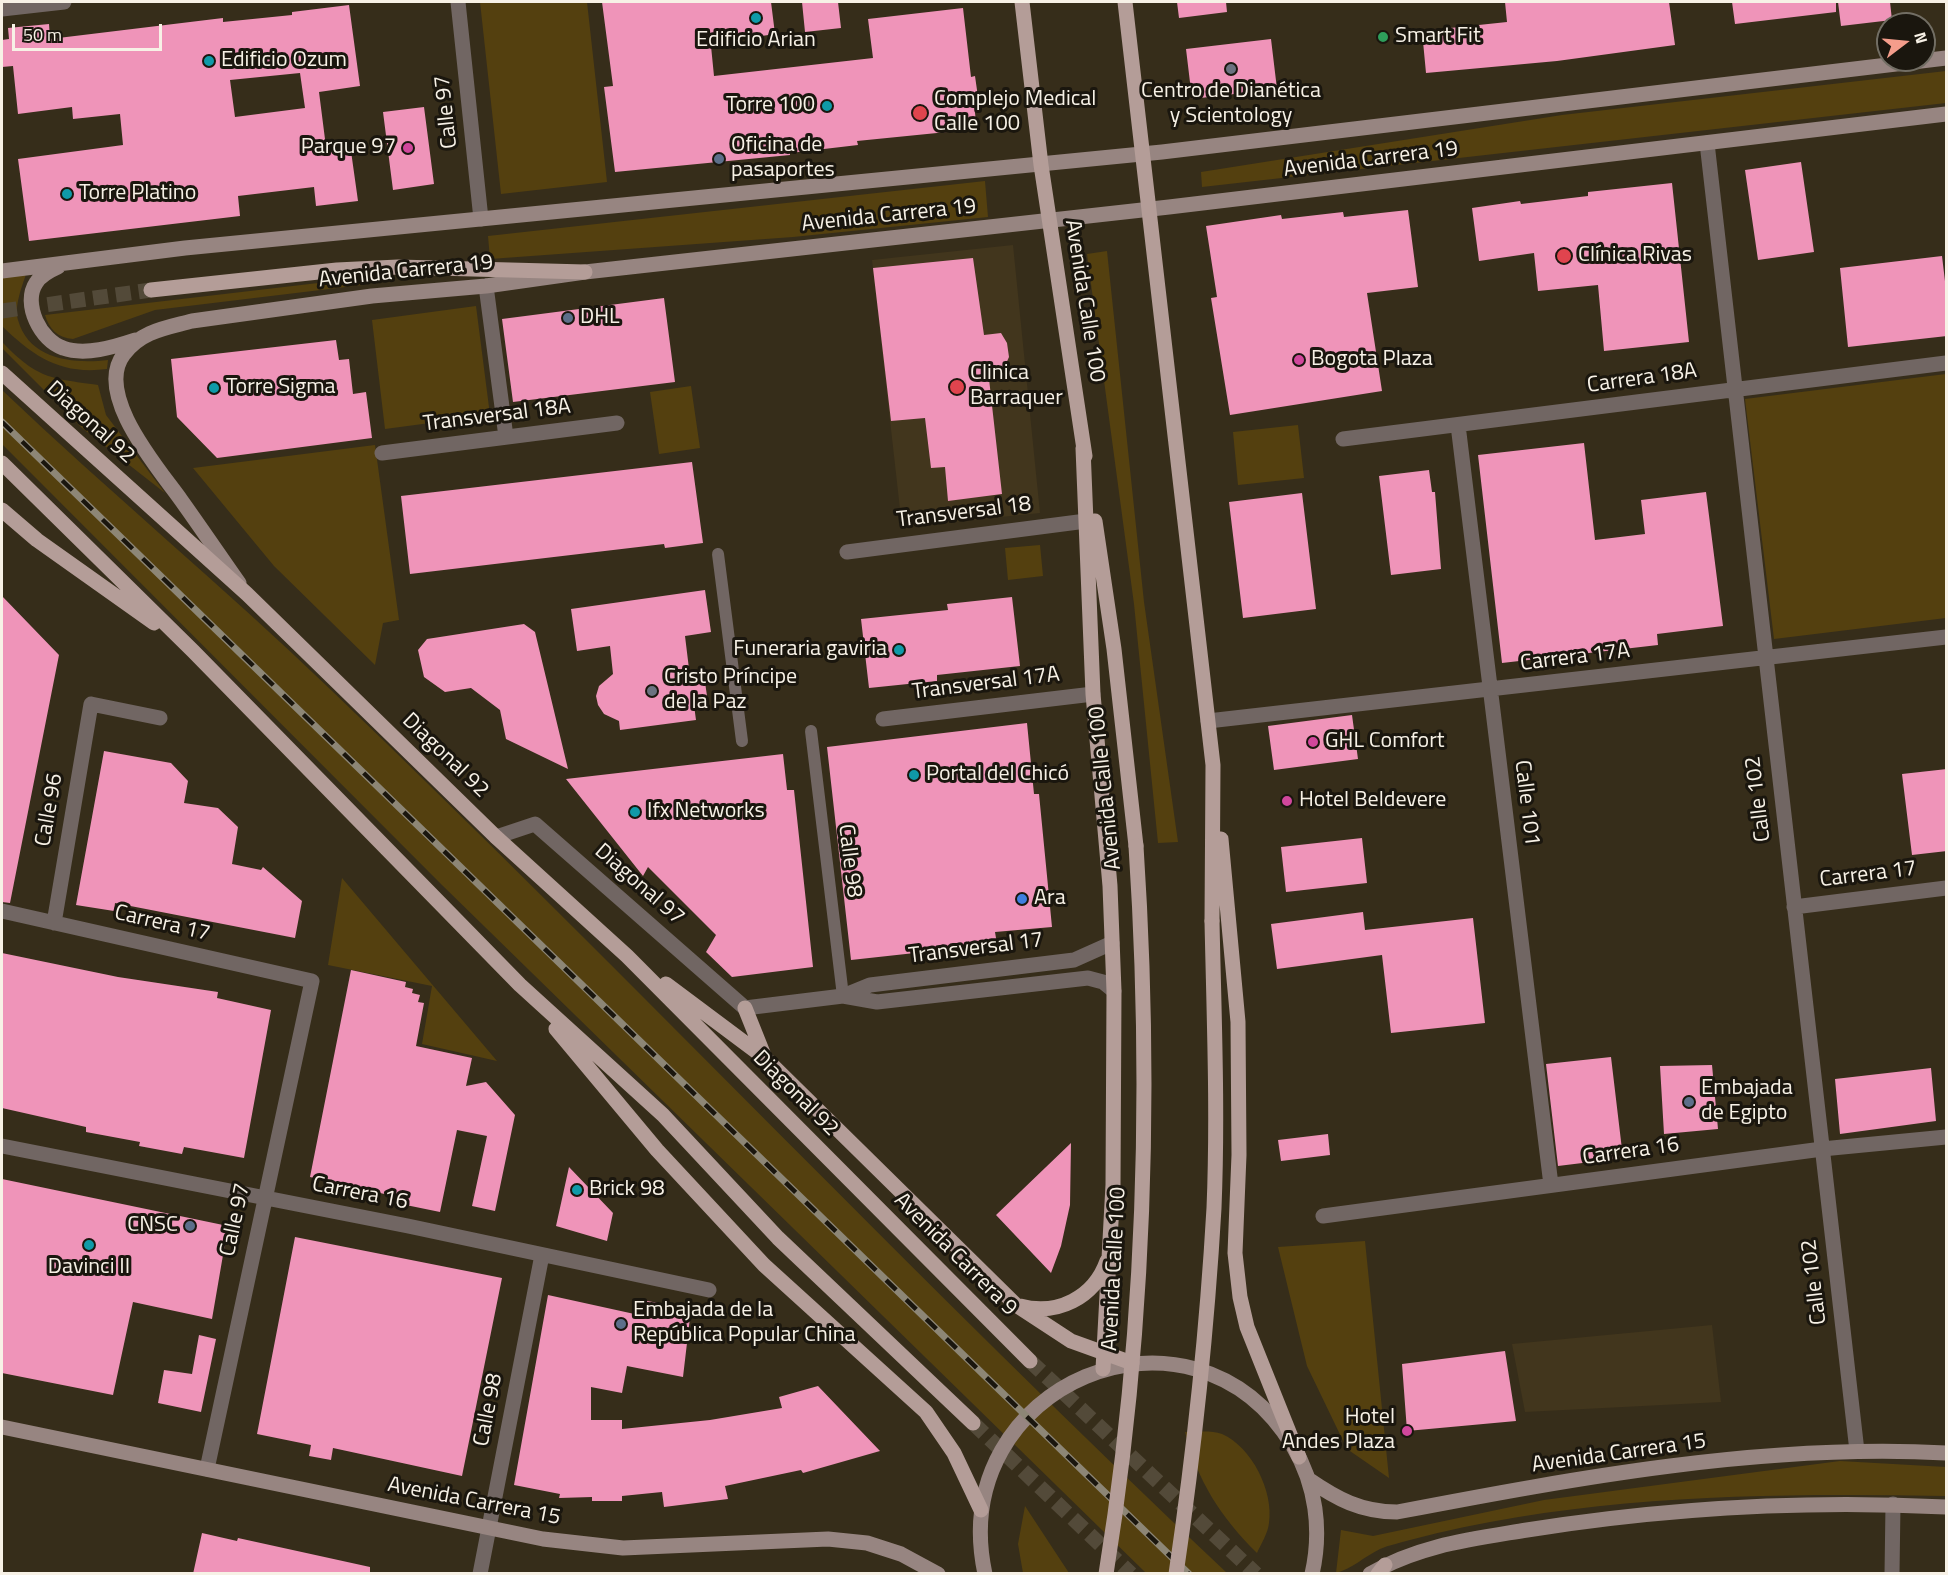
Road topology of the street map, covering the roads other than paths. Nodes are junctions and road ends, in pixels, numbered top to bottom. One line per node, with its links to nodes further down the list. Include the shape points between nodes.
1 (64, 2): 5 (street)
2 (458, 2): 12 (street, Calle 97)
3 (1022, 2): 10 (main road, Avenida Calle 100)
4 (1125, 2): 9 (main road)
5 (2, 9)
6 (1947, 58): 9 (main road, Avenida Carrera 19)
7 (1947, 114): 8 (main road, Avenida Carrera 19)
8 (1707, 143): 11 (main road, Avenida Carrera 19); 22 (street, Calle 102)
9 (1143, 154): 10 (main road, Avenida Carrera 19); 11 (main road)
10 (1041, 165): 12 (main road, Avenida Carrera 19); 13 (main road, Avenida Calle 100)
11 (1149, 209): 13 (main road, Avenida Carrera 19); 42 (main road)
12 (481, 219): 14 (main road, Avenida Carrera 19, via 185,248)
13 (1049, 221): 16 (main road, Avenida Carrera 19); 27 (main road, Avenida Calle 100)
14 (66, 264): 15 (main road, Avenida Carrera 19); 19 (main road, Avenida Carrera 19, via 42,276 34,285 34,315 51,343 78,351 119,346)
15 (2, 271)
16 (585, 272): 17 (main road, Avenida Carrera 19); 18 (main road, via 398,267)
17 (486, 286): 19 (main road, Avenida Carrera 19, via 372,296 192,321); 25 (street)
18 (151, 290)
19 (139, 338): 34 (main road, via 117,368 123,410 140,445)
20 (1947, 363): 22 (street, Carrera 18A)
21 (2, 373): 34 (main road, Diagonal 92)
22 (1735, 389): 24 (street, Carrera 18A); 37 (street, Calle 102)
23 (617, 423): 25 (street, Transversal 18A)
24 (1458, 425): 26 (street, Carrera 18A); 38 (street, Calle 101)
25 (506, 437): 28 (street, Transversal 18A)
26 (1343, 439)
27 (1083, 448): 31 (main road); 87 (main road, Avenida Calle 100, bridge, via 1114,649 1136,846 1145,1019 1141,1237 1131,1379)
28 (382, 453)
29 (2, 463): 36 (main road)
30 (2, 510): 36 (main road, via 37,540)
31 (1086, 520): 32 (street, Transversal 18); 39 (main road)
32 (847, 552)
33 (718, 554): 44 (street)
34 (247, 594): 46 (main road, Diagonal 92)
35 (1947, 637): 37 (street, Carrera 17A)
36 (193, 651): 54 (main road)
37 (1766, 658): 38 (street, Carrera 17A); 48 (street, Calle 102)
38 (1489, 690): 42 (street, Carrera 17A); 63 (street, Calle 101)
39 (1093, 694): 41 (street, Transversal 17A); 51 (main road)
40 (160, 718): 50 (street, Calle 96, via 91,704)
41 (883, 719)
42 (1208, 721): 45 (main road)
43 (811, 731): 56 (street, Calle 98)
44 (742, 741)
45 (1213, 765): 76 (main road, via 1238,1022 1237,1275 1247,1327); 88 (main road, bridge, via 1214,1207 1200,1384)
46 (496, 837): 52 (main road, Diagonal 92); 57 (street, Diagonal 97, via 535,824)
47 (1947, 888): 48 (street, Carrera 17)
48 (1794, 907): 61 (street, Calle 102)
49 (2, 911): 50 (street, Carrera 17)
50 (54, 923): 53 (street, Carrera 17)
51 (1112, 943): 55 (main road); 56 (street, Transversal 17, via 1074,960 870,985)
52 (627, 956): 58 (main road); 62 (main road, Diagonal 92)
53 (312, 981): 64 (street, Calle 97)
54 (520, 985): 72 (main road, via 663,1115 778,1238); 81 (main road, via 657,1150 757,1257 926,1412 954,1453)
55 (1114, 991): 56 (street, Transversal 17, via 1103,982 1088,978 876,1002); 66 (main road)
56 (843, 996): 57 (street, Transversal 17)
57 (745, 1008): 58 (main road)
58 (765, 1058): 69 (main road)
59 (1947, 1137): 61 (street, Carrera 16)
60 (2, 1146): 64 (street, Carrera 16)
61 (1822, 1149): 63 (street, Carrera 16); 74 (street, Calle 102)
62 (848, 1181): 70 (main road, Avenida Carrera 9)
63 (1551, 1185): 65 (street, Carrera 16)
64 (264, 1198): 67 (street, Carrera 16); 77 (street, Calle 97)
65 (1323, 1216)
66 (1111, 1238): 69 (main road, via 1104,1270 1082,1295 1068,1304 1049,1308); 71 (main road)
67 (542, 1256): 68 (street, Carrera 16); 82 (street, Calle 98)
68 (709, 1290)
69 (1016, 1305): 71 (main road)
70 (1030, 1361)
71 (1103, 1361): 76 (main road, via 1189,1368 1234,1387 1265,1410); 81 (main road, via 1027,1414 1001,1448)
72 (973, 1423)
73 (2, 1427): 77 (main road, Avenida Carrera 15)
74 (1857, 1451): 75 (main road, Avenida Carrera 15); 78 (main road, Avenida Carrera 15, via 1777,1455 1622,1474 1397,1512 1374,1512 1352,1505)
75 (1947, 1453)
76 (1299, 1457): 78 (main road)
77 (207, 1469): 82 (main road, Avenida Carrera 15)
78 (1308, 1479): 89 (main road, via 1317,1532)
79 (1893, 1504): 80 (main road); 83 (main road, via 1776,1506 1576,1522 1446,1543); 91 (street)
80 (1947, 1506)
81 (981, 1510): 86 (main road)
82 (489, 1529): 84 (street, Calle 98); 85 (main road, Avenida Carrera 15, via 585,1546 623,1548 828,1539 901,1554)
83 (1381, 1569): 90 (main road)
84 (480, 1574)
85 (938, 1574)
86 (985, 1574)
87 (1106, 1574)
88 (1176, 1574)
89 (1312, 1574)
90 (1370, 1574)
91 (1892, 1574)

